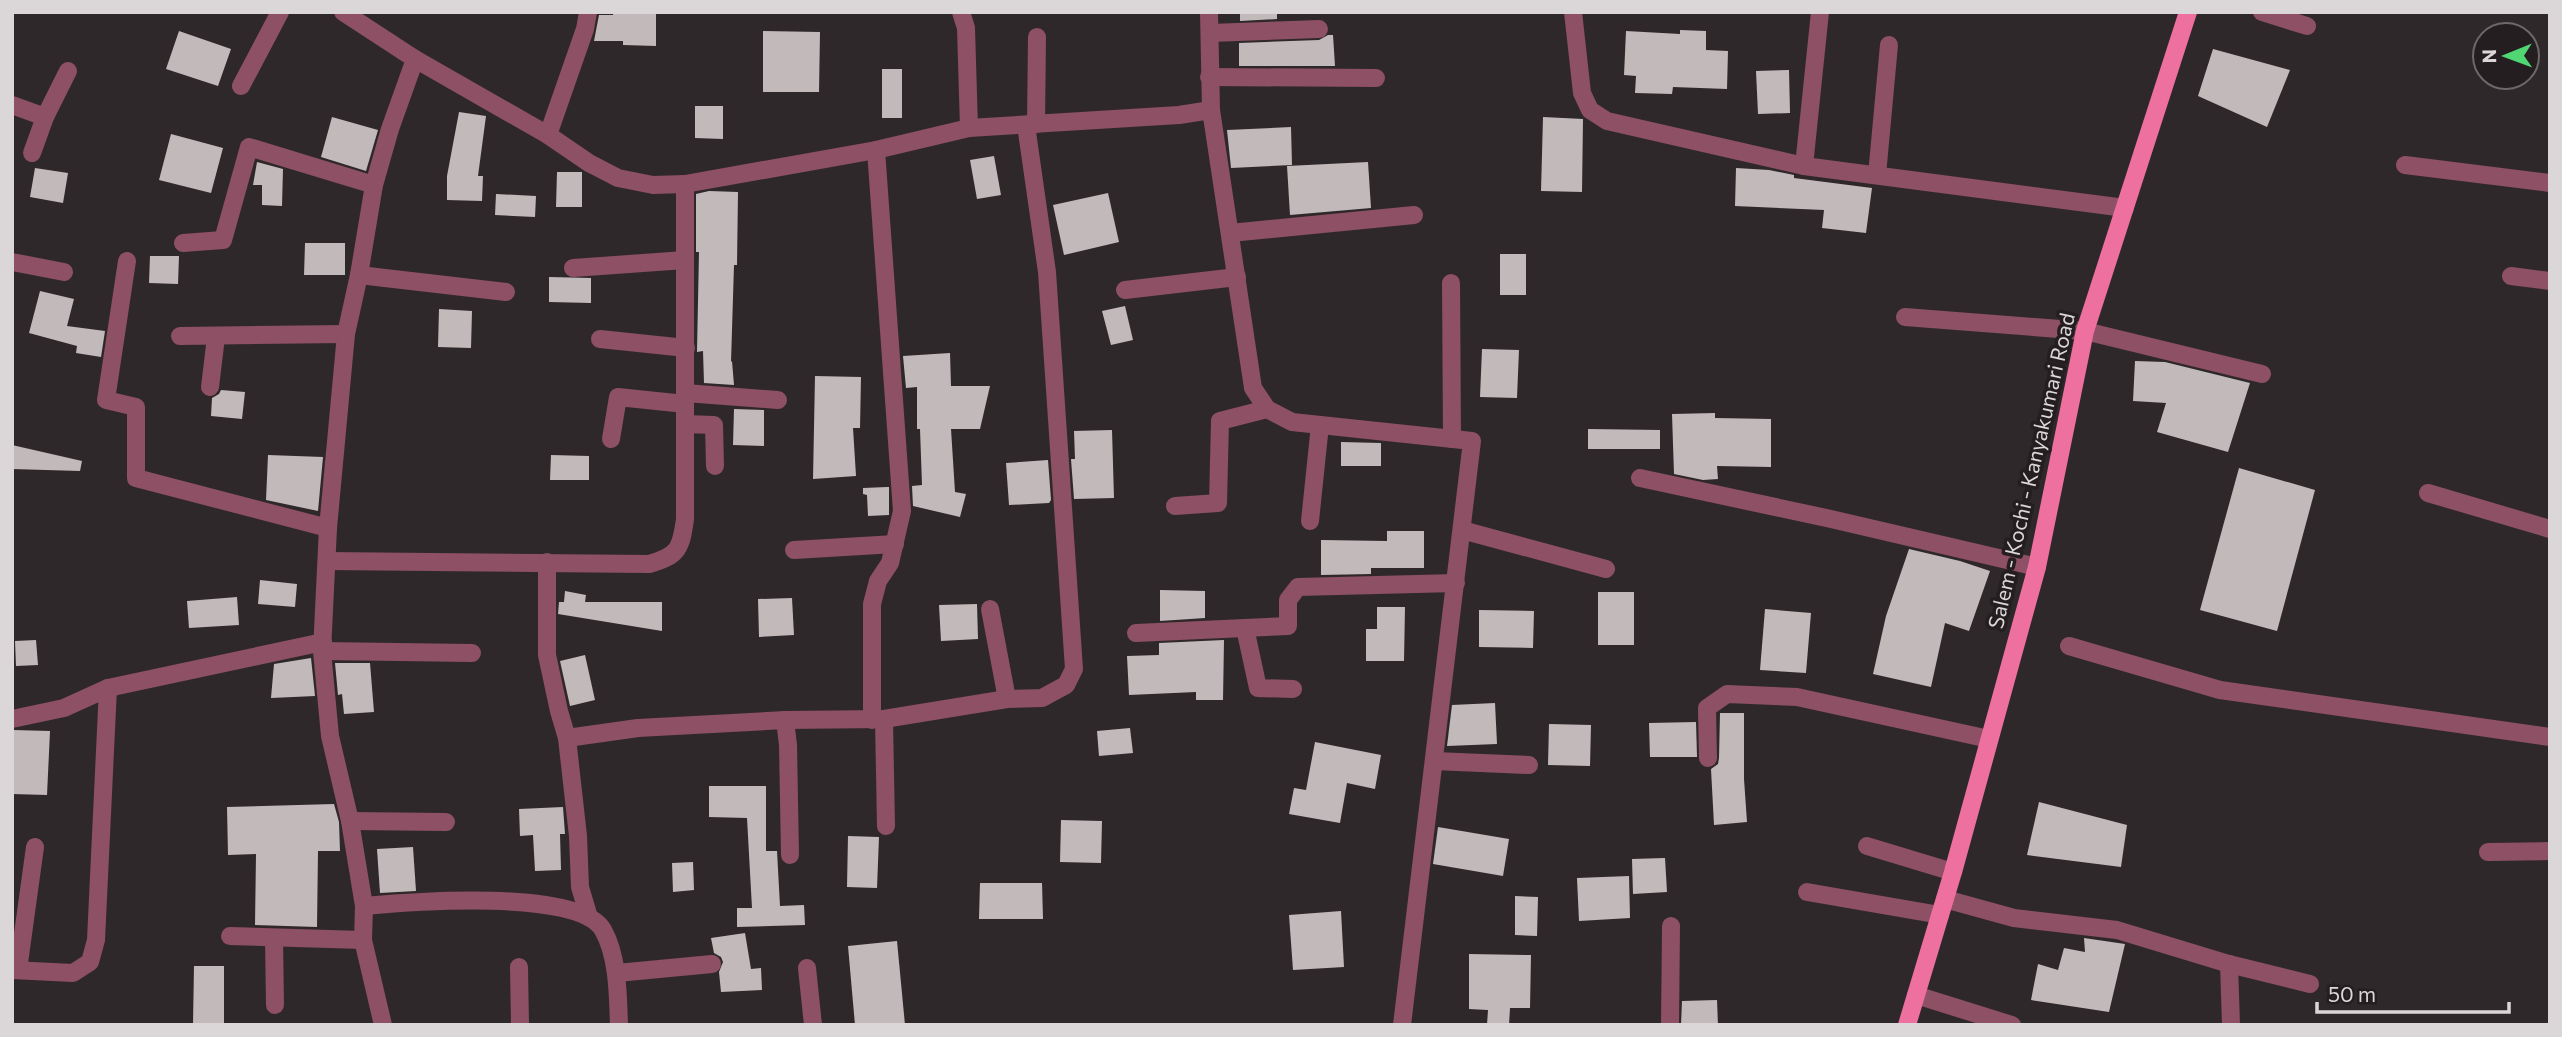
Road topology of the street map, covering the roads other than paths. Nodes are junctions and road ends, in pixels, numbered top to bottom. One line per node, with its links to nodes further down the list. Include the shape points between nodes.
1 (280, 12): 19 (street)
2 (343, 12): 15 (street)
3 (588, 12): 25 (street)
4 (961, 12): 24 (street, via 966,28)
5 (1209, 12): 12 (street)
6 (1573, 12): 29 (street, via 1581,93 1590,110 1629,127)
7 (1820, 12): 29 (street)
8 (2188, 12): 34 (main road, Salem - Kochi - Kanyakumari Road)
9 (2262, 12): 10 (street)
10 (2307, 26)
11 (1319, 29): 12 (street)
12 (1210, 33): 17 (street)
13 (1037, 37): 23 (street)
14 (1889, 45): 30 (street)
15 (415, 59): 25 (street); 32 (street)
16 (68, 71): 22 (street)
17 (1209, 77): 18 (street); 21 (street)
18 (1376, 78)
19 (241, 86)
20 (12, 105): 22 (street)
21 (1211, 110): 23 (street); 36 (street)
22 (45, 117): 27 (street)
23 (1031, 125): 24 (street); 89 (street, via 1047,272 1074,669 1066,685 1042,698)
24 (969, 128): 26 (street)
25 (548, 135): 33 (street, via 618,178 653,185)
26 (876, 150): 33 (street); 74 (street, via 902,511)
27 (32, 153)
28 (2405, 165): 31 (street)
29 (1804, 166): 30 (street)
30 (1877, 175): 34 (street)
31 (2550, 183)
32 (374, 184): 37 (street, via 249,147 223,240); 43 (street)
33 (685, 184): 38 (street)
34 (2125, 208): 51 (main road, Salem - Kochi - Kanyakumari Road)
35 (1414, 215): 36 (street)
36 (1230, 233): 45 (street)
37 (183, 243)
38 (685, 260): 41 (street); 56 (street)
39 (127, 261): 71 (street, via 106,400 136,407 136,478)
40 (12, 262): 42 (street)
41 (573, 268)
42 (64, 272)
43 (359, 275): 49 (street); 52 (street)
44 (2511, 276): 46 (street)
45 (1237, 277): 48 (street); 61 (street, via 1253,388)
46 (2550, 281)
47 (1451, 283): 65 (street)
48 (1125, 290)
49 (506, 292)
50 (1905, 317): 51 (street)
51 (2085, 331): 57 (street); 78 (main road, Salem - Kochi - Kanyakumari Road)
52 (346, 334): 54 (street); 71 (street)
53 (180, 336): 54 (street)
54 (216, 337): 58 (street)
55 (600, 339): 56 (street)
56 (685, 348): 59 (street)
57 (2262, 374)
58 (210, 387)
59 (685, 399): 60 (street); 62 (street); 64 (street, via 618,397)
60 (778, 400)
61 (1267, 409): 63 (street, via 1292,422); 69 (street, via 1220,421 1218,503)
62 (685, 424): 66 (street, via 714,425); 77 (street, via 682,543 667,559 649,564)
63 (1320, 425): 65 (street); 70 (street)
64 (611, 439)
65 (1452, 439): 73 (street, via 1472,441)
66 (715, 466)
67 (1640, 478): 78 (street)
68 (2428, 493): 72 (street)
69 (1175, 506)
70 (1310, 521)
71 (328, 528): 76 (street)
72 (2550, 529)
73 (1462, 530): 79 (street); 80 (street)
74 (895, 544): 75 (street); 92 (street, via 872,604)
75 (794, 550)
76 (327, 561): 77 (street); 85 (street)
77 (547, 562): 94 (street, via 547,655)
78 (2037, 566): 95 (main road, Salem - Kochi - Kanyakumari Road)
79 (1606, 569)
80 (1455, 583): 82 (street, via 1298,587 1288,600 1288,626); 97 (street)
81 (990, 609): 89 (street)
82 (1245, 628): 83 (street); 88 (street, via 1258,688)
83 (1136, 633)
84 (2069, 646): 93 (street, via 2220,690)
85 (323, 647): 86 (street); 87 (street); 99 (street, via 330,736)
86 (472, 653)
87 (108, 688): 90 (street, via 64,708); 120 (street, via 96,940 90,962 74,973)
88 (1293, 689)
89 (1007, 699): 92 (street)
90 (12, 719)
91 (785, 720): 92 (street); 94 (street, via 638,728); 106 (street)
92 (878, 720): 101 (street)
93 (2550, 737)
94 (567, 738): 111 (street, via 580,887)
95 (1989, 739): 96 (street, via 1797,697 1727,694 1707,708); 107 (main road, Salem - Kochi - Kanyakumari Road)
96 (1708, 758)
97 (1434, 761): 98 (street); 129 (street)
98 (1529, 765)
99 (351, 821): 100 (street); 109 (street)
100 (446, 822)
101 (886, 825)
102 (1867, 846): 107 (street)
103 (35, 847): 120 (street)
104 (2488, 852): 105 (street)
105 (2550, 852)
106 (790, 855)
107 (1953, 872): 110 (main road, Salem - Kochi - Kanyakumari Road)
108 (1807, 892): 110 (street)
109 (364, 906): 111 (street, via 477,901 551,905); 115 (street)
110 (1943, 907): 117 (street, via 2117,930); 123 (main road, Salem - Kochi - Kanyakumari Road)
111 (588, 914): 121 (street, via 603,929)
112 (1671, 926): 130 (street)
113 (230, 936): 114 (street)
114 (274, 938): 115 (street); 124 (street)
115 (363, 940): 125 (street)
116 (712, 964): 121 (street)
117 (2230, 964): 122 (street); 133 (street)
118 (519, 967): 126 (street)
119 (807, 968): 128 (street)
120 (15, 970)
121 (617, 973): 127 (street)
122 (2309, 984)
123 (1916, 995): 131 (main road, Salem - Kochi - Kanyakumari Road); 132 (street)
124 (275, 1005)
125 (383, 1025)
126 (520, 1025)
127 (619, 1025)
128 (813, 1025)
129 (1402, 1025)
130 (1670, 1025)
131 (1907, 1025)
132 (2012, 1025)
133 (2231, 1025)

